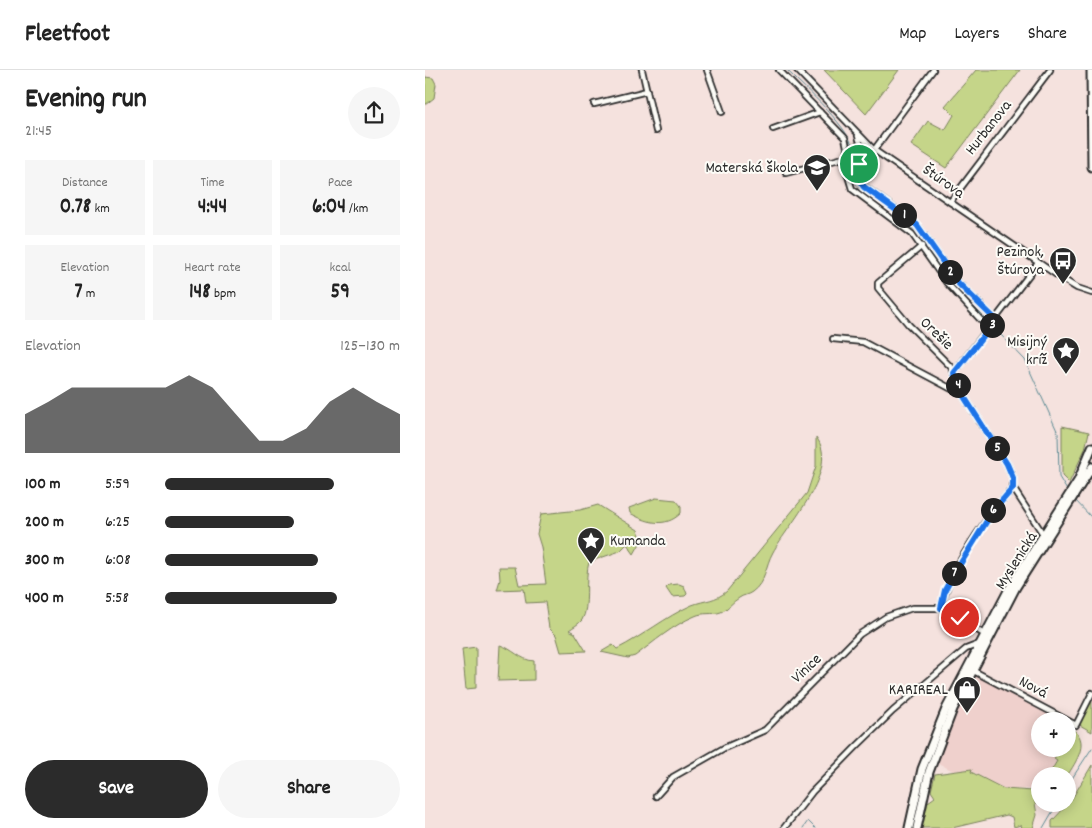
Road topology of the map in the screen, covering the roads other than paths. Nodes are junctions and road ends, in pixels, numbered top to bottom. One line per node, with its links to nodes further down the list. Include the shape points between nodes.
1 (642, 70): 8 (street)
2 (707, 70): 10 (street)
3 (779, 70): 11 (street)
4 (797, 70): 14 (street, Štúrova)
5 (933, 70): 15 (street)
6 (1049, 70): 21 (street, Hurbanova)
7 (1091, 70): 19 (main road)
8 (647, 91): 9 (street); 13 (street)
9 (594, 104)
10 (722, 112)
11 (820, 112): 12 (street); 17 (street, via 845,138)
12 (773, 129)
13 (656, 131)
14 (857, 132): 15 (street, Štúrova); 16 (street, via 862,144)
15 (874, 150): 16 (street); 21 (street, Štúrova)
16 (861, 152): 17 (street); 25 (street, via 858,174 861,184 917,225 957,282)
17 (849, 156): 18 (street)
18 (843, 159): 20 (street); 22 (street, via 852,189 901,224)
19 (1092, 167)
20 (786, 173)
21 (949, 202): 23 (street, Štúrova)
22 (922, 246): 26 (street, via 946,282); 28 (street, Orešie, via 877,286)
23 (1038, 263): 24 (street, Štúrova, via 1070,284); 25 (street)
24 (1092, 292)
25 (995, 321): 26 (street)
26 (989, 328): 28 (street)
27 (833, 339): 29 (street, via 863,342)
28 (954, 373): 29 (street, Orešie)
29 (963, 395): 32 (street, Orešie, via 1007,464)
30 (1092, 447): 33 (main road, Myslenická)
31 (1092, 467): 33 (main road, Myslenická)
32 (1013, 488): 34 (street, Orešie); 35 (street, via 993,511 958,568 945,590)
33 (1072, 496): 34 (main road, Myslenická); 38 (main road, Myslenická, via 1024,573)
34 (1043, 534): 36 (main road, Myslenická)
35 (941, 608): 36 (street); 42 (street, Vinice, via 906,609 865,630 765,730 724,748 673,777)
36 (984, 634): 37 (main road, Myslenická)
37 (979, 644): 38 (main road); 39 (main road, Myslenická); 43 (street, via 966,649 893,711 812,792)
38 (980, 655): 39 (main road, Myslenická)
39 (970, 669): 40 (street, Nová, via 1076,725); 41 (main road, Myslenická)
40 (1092, 693)
41 (931, 754): 44 (main road); 45 (main road)
42 (656, 796)
43 (784, 828)
44 (909, 828)
45 (917, 828)

